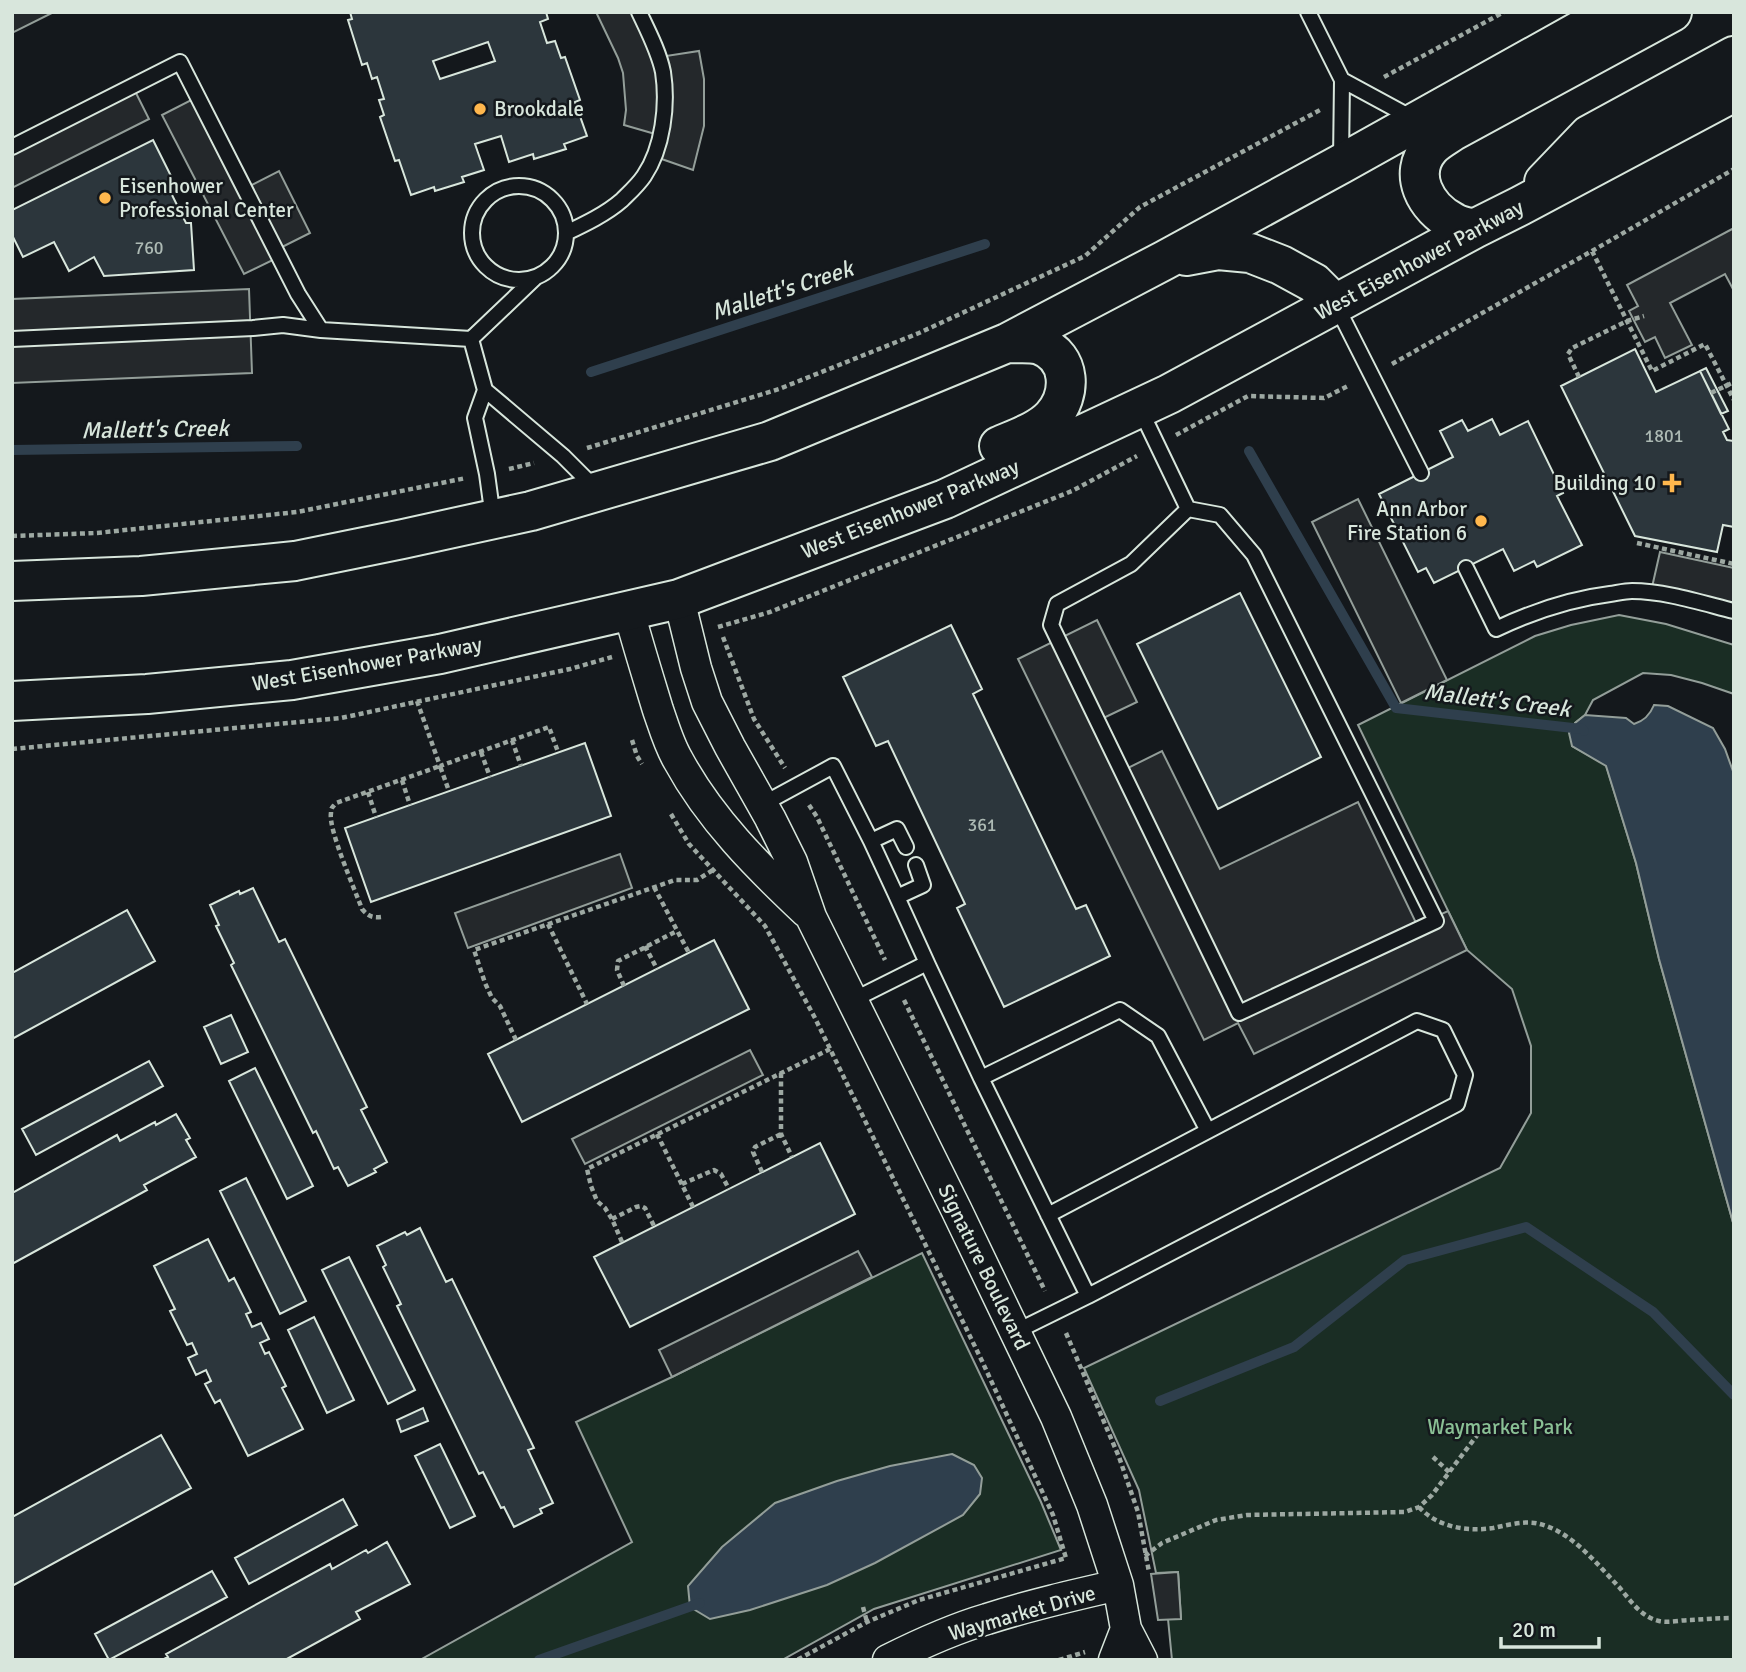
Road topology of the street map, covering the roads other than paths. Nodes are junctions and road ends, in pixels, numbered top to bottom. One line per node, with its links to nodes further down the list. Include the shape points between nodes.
1 (639, 12): 13 (lane, via 662,70 665,100 654,157 621,201)
2 (1308, 12): 6 (lane)
3 (1613, 12): 8 (main road)
4 (1672, 12): 12 (main road, via 1431,147 1420,165 1420,186 1439,213)
5 (1734, 56): 11 (main road, via 1588,135)
6 (1342, 80): 8 (lane); 10 (lane)
7 (1734, 92): 11 (main road, West Eisenhower Parkway)
8 (1419, 121): 10 (main road)
9 (12, 147): 17 (lane, via 180,62 298,294)
10 (1341, 164): 14 (main road)
11 (1520, 206): 12 (main road, West Eisenhower Parkway)
12 (1474, 229): 16 (main road, West Eisenhower Parkway)
13 (566, 233): 15 (lane, via 562,252); 15 (lane, via 563,215 538,189 502,189 486,199 475,214 471,232 485,265 500,276)
14 (1165, 260): 16 (main road, via 1218,250 1250,253 1314,283); 20 (main road)
15 (536, 277): 19 (lane)
16 (1335, 304): 22 (main road, West Eisenhower Parkway); 23 (lane)
17 (321, 330): 18 (lane, via 283,325); 19 (lane)
18 (12, 339)
19 (471, 340): 21 (lane)
20 (1007, 343): 24 (main road, via 770,441); 30 (main road, via 1039,344 1063,364 1067,382 1063,402 1051,419 942,471 769,537)
21 (485, 390): 24 (lane); 26 (lane, via 475,418)
22 (1140, 408): 25 (lane); 30 (main road, West Eisenhower Parkway, via 945,499)
23 (1420, 473)
24 (598, 492): 26 (main road)
25 (1188, 509): 25 (lane, via 1131,564 1056,604 1051,625 1239,1013 1436,921 1254,555 1220,515)
26 (493, 520): 27 (main road)
27 (295, 561): 29 (main road, via 141,576); 32 (main road, via 205,595)
28 (1466, 568): 33 (lane, via 1496,629 1558,604 1632,591)
29 (12, 581)
30 (719, 585): 31 (main road, West Eisenhower Parkway)
31 (679, 599): 34 (main road, West Eisenhower Parkway); 36 (street, Signature Boulevard, via 707,702)
32 (12, 607)
33 (1734, 611)
34 (629, 612): 35 (main road, West Eisenhower Parkway, via 440,654 292,680); 41 (street, Signature Boulevard, via 676,758 733,839)
35 (12, 701)
36 (762, 804): 37 (lane, via 833,766); 41 (street, Signature Boulevard, via 792,862)
37 (871, 841): 38 (lane, via 897,829); 40 (lane)
38 (906, 847)
39 (916, 865): 40 (lane, via 923,885)
40 (897, 897): 42 (lane)
41 (811, 917): 43 (street, Signature Boulevard)
42 (927, 963): 43 (lane); 44 (lane)
43 (852, 1000): 48 (street, Signature Boulevard)
44 (981, 1079): 45 (lane, via 1120,1010 1158,1036); 46 (lane)
45 (1208, 1131): 46 (lane); 47 (lane, via 1418,1021 1443,1030 1465,1075 1457,1104)
46 (1048, 1215): 47 (lane)
47 (1088, 1296): 48 (lane)
48 (1015, 1332): 49 (street, Signature Boulevard, via 1092,1505)
49 (1118, 1585): 50 (street, Signature Boulevard); 52 (street, Waymarket Drive, via 986,1619)
50 (1126, 1629): 51 (street); 53 (street, Signature Boulevard)
51 (1100, 1656)
52 (888, 1660)
53 (1142, 1660)

